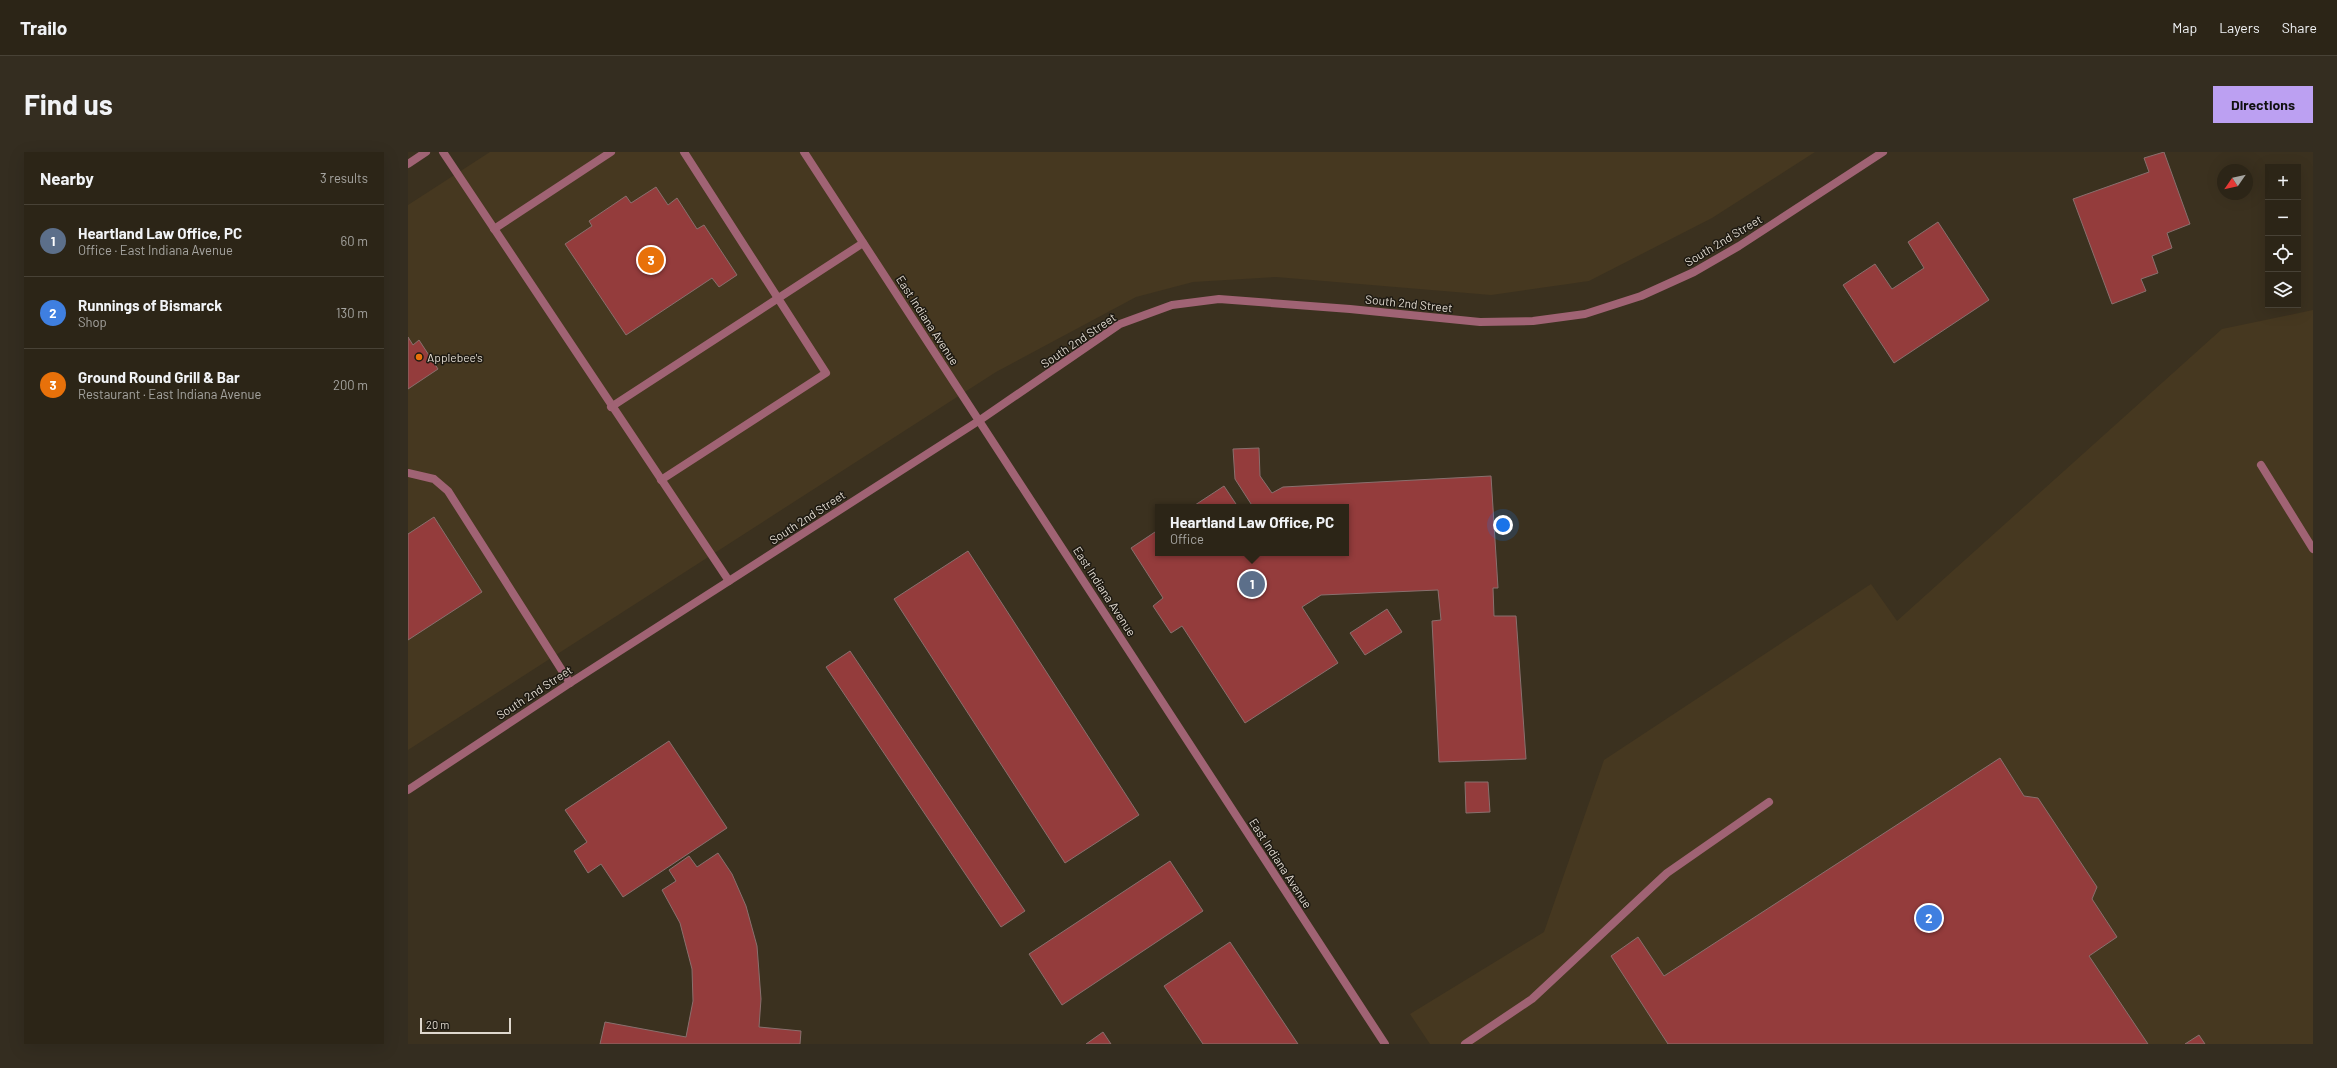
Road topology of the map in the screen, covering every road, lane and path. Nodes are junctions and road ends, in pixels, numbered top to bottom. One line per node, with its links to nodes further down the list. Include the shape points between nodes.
1 (426, 152): 7 (street)
2 (443, 152): 8 (street)
3 (610, 152): 8 (street)
4 (684, 152): 10 (street)
5 (805, 152): 9 (street, East Indiana Avenue)
6 (1883, 152): 12 (street, South 2nd Street, via 1715,260 1669,284 1612,306 1559,319 1508,322 1219,299 1172,305 1120,324)
7 (408, 164)
8 (494, 229): 11 (street)
9 (863, 243): 10 (street); 12 (street, East Indiana Avenue)
10 (778, 299): 11 (street); 15 (street, via 826,373)
11 (611, 407): 15 (street)
12 (980, 420): 17 (street, South 2nd Street); 21 (street, East Indiana Avenue)
13 (2261, 465): 16 (street)
14 (408, 473): 18 (street, via 434,479 448,491)
15 (661, 480): 17 (street)
16 (2313, 549)
17 (729, 581): 18 (street, South 2nd Street)
18 (570, 683): 19 (street, South 2nd Street)
19 (408, 790)
20 (1769, 802): 22 (street, via 1667,873 1532,999)
21 (1385, 1044)
22 (1465, 1044)

